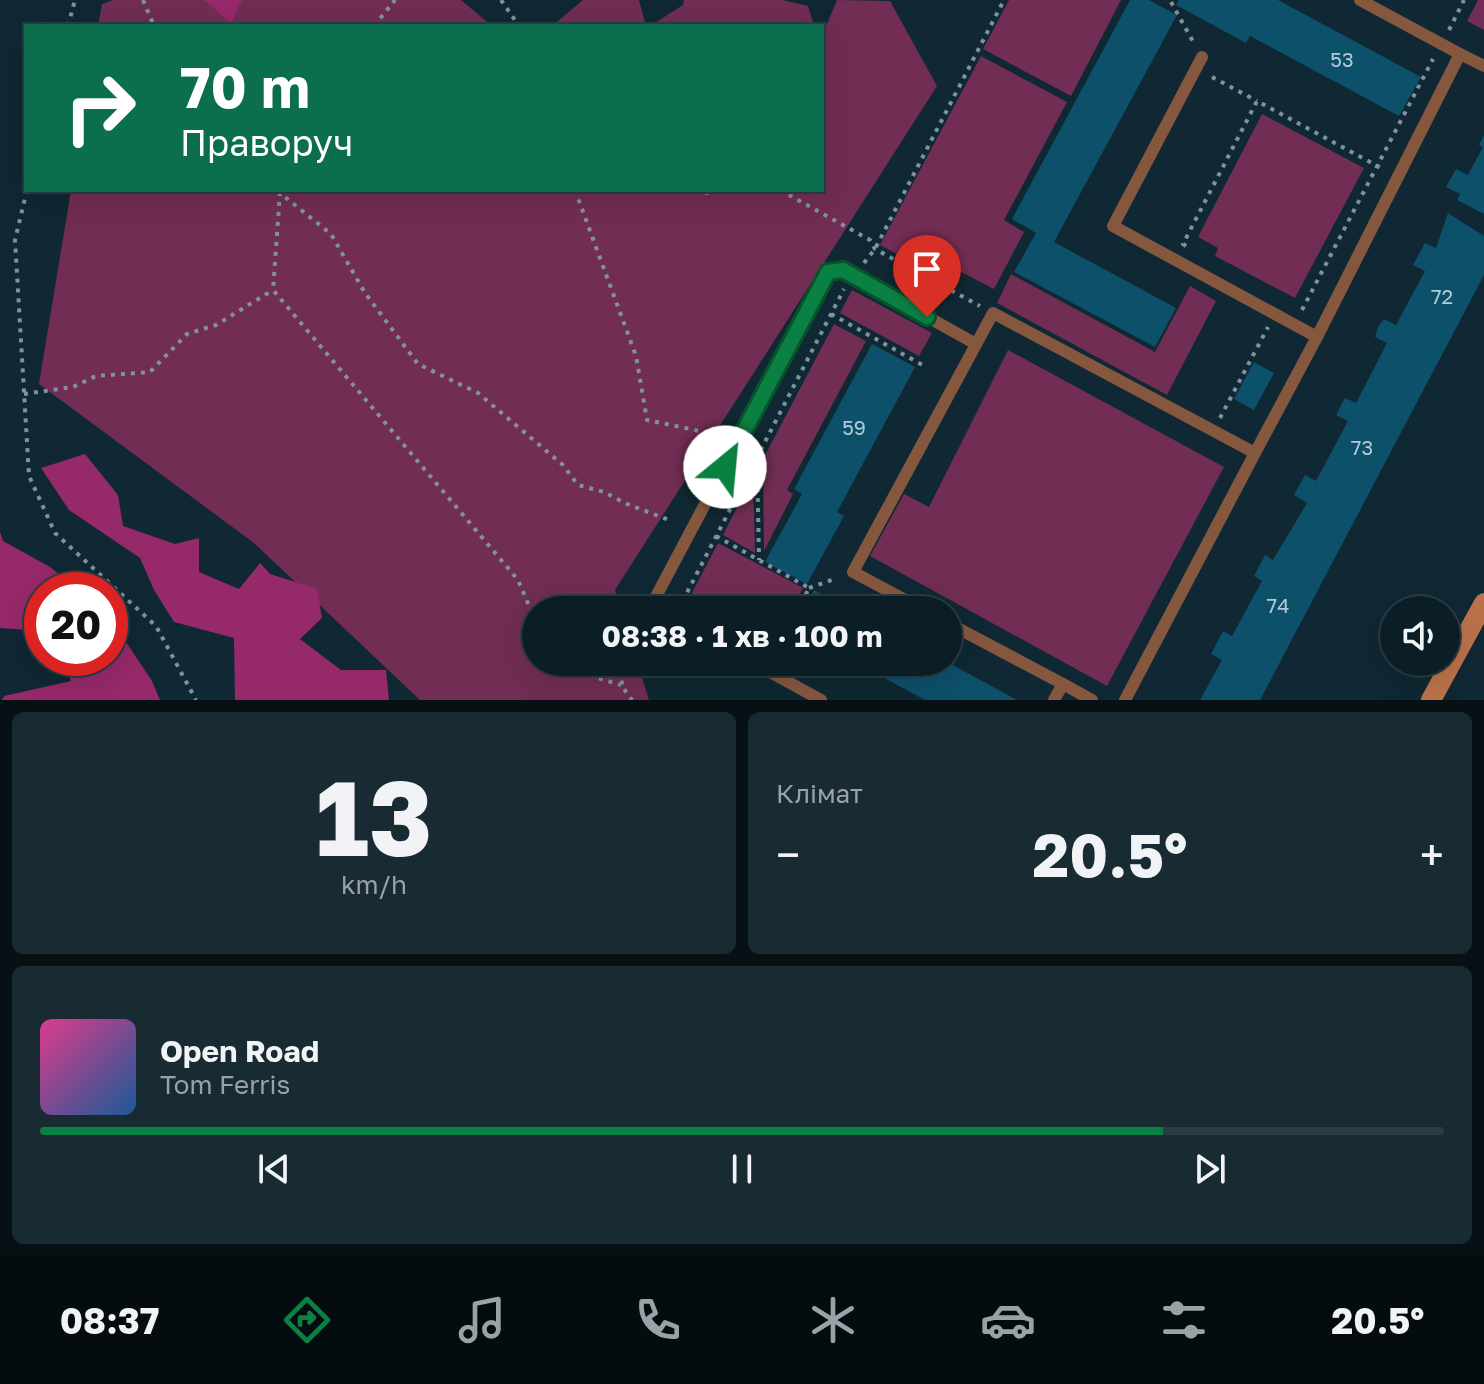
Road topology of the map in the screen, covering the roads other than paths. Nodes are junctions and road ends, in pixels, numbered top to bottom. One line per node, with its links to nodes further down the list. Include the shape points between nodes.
1 (1360, 0): 2 (lane)
2 (1460, 54): 4 (lane); 5 (lane)
3 (1202, 57): 5 (lane, via 1113,226)
4 (1484, 66)
5 (1317, 337): 7 (lane)
6 (976, 344): 7 (lane, via 993,313); 8 (lane, via 843,270 828,272); 9 (lane, via 853,572)
7 (1255, 453): 17 (lane)
8 (656, 596)
9 (898, 596)
10 (1484, 603): 18 (street)
11 (962, 630): 13 (lane)
12 (777, 676): 14 (lane)
13 (1063, 684): 15 (lane); 16 (lane)
14 (821, 700)
15 (1054, 700)
16 (1092, 700)
17 (1125, 700)
18 (1431, 700)

